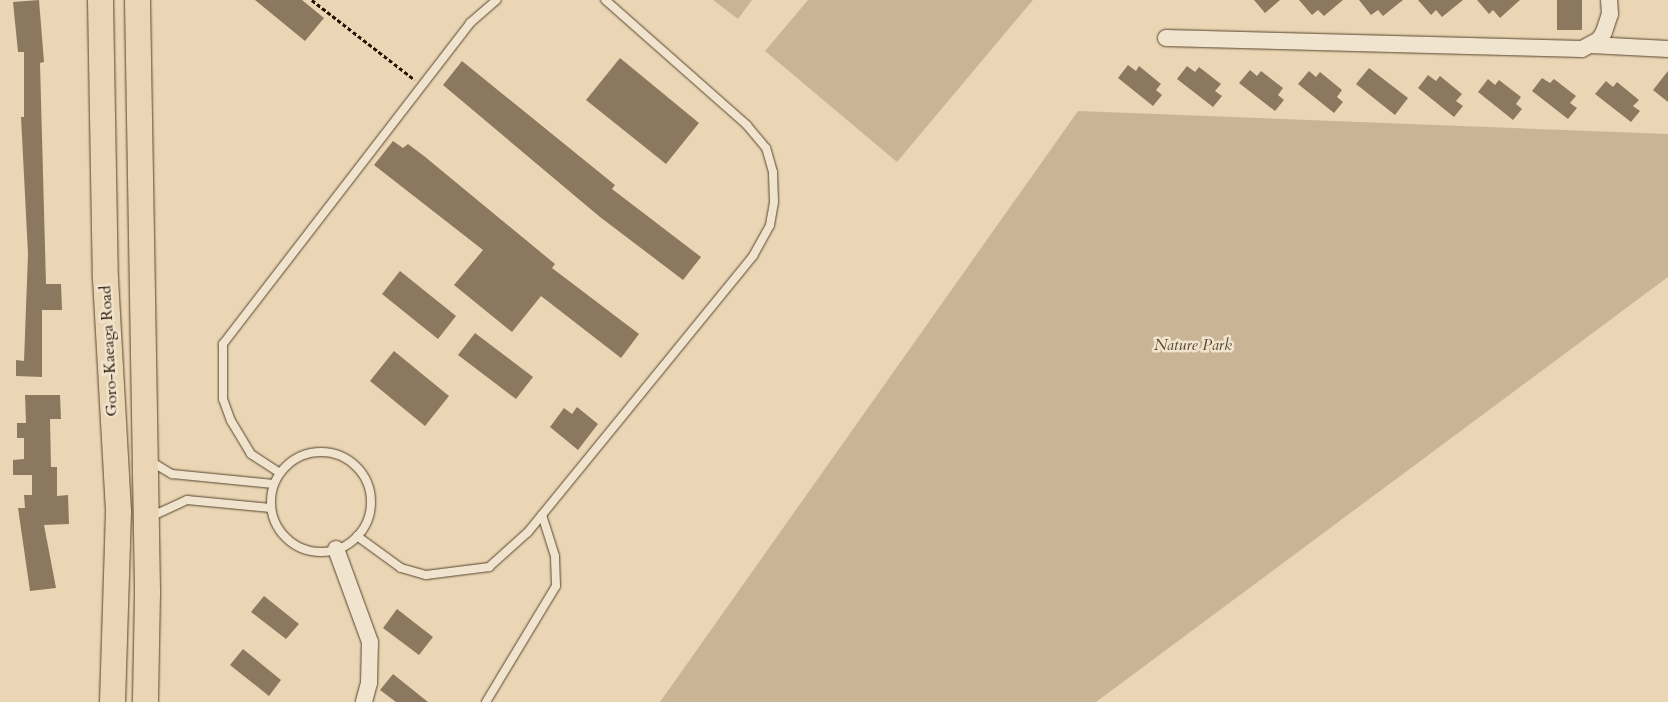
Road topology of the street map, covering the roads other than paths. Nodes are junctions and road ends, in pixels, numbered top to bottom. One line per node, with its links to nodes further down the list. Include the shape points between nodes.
1 (100, 0): 17 (main road, Goro-Kaeaga Road, via 105,278 118,511)
2 (137, 0): 9 (main road, Goro-Kaeaga Road)
3 (496, 0): 10 (lane, via 470,23 223,344 223,399 231,421 252,454)
4 (605, 0): 13 (lane, via 760,140 766,148 773,172 774,202 770,225 753,256)
5 (1609, 0): 7 (street, via 1610,14 1604,32)
6 (1166, 38): 7 (street, via 1582,50)
7 (1591, 45): 8 (street)
8 (1668, 50)
9 (144, 451): 11 (lane, via 149,460 172,474); 14 (main road, Goro-Kaeaga Road)
10 (280, 473): 11 (lane); 15 (lane, via 288,464 310,453 336,454 357,467 371,502 367,520)
11 (274, 484): 12 (lane)
12 (271, 508): 14 (lane, via 187,500); 16 (lane, via 277,526 289,540 312,551)
13 (542, 514): 15 (lane, via 505,555 489,567 426,575 402,568); 20 (lane, via 555,556 556,586)
14 (144, 520): 18 (main road, Goro-Kaeaga Road, via 148,593)
15 (357, 536): 16 (lane)
16 (336, 549): 19 (street, via 370,642 369,683)
17 (112, 702)
18 (145, 702)
19 (364, 702)
20 (486, 702)

